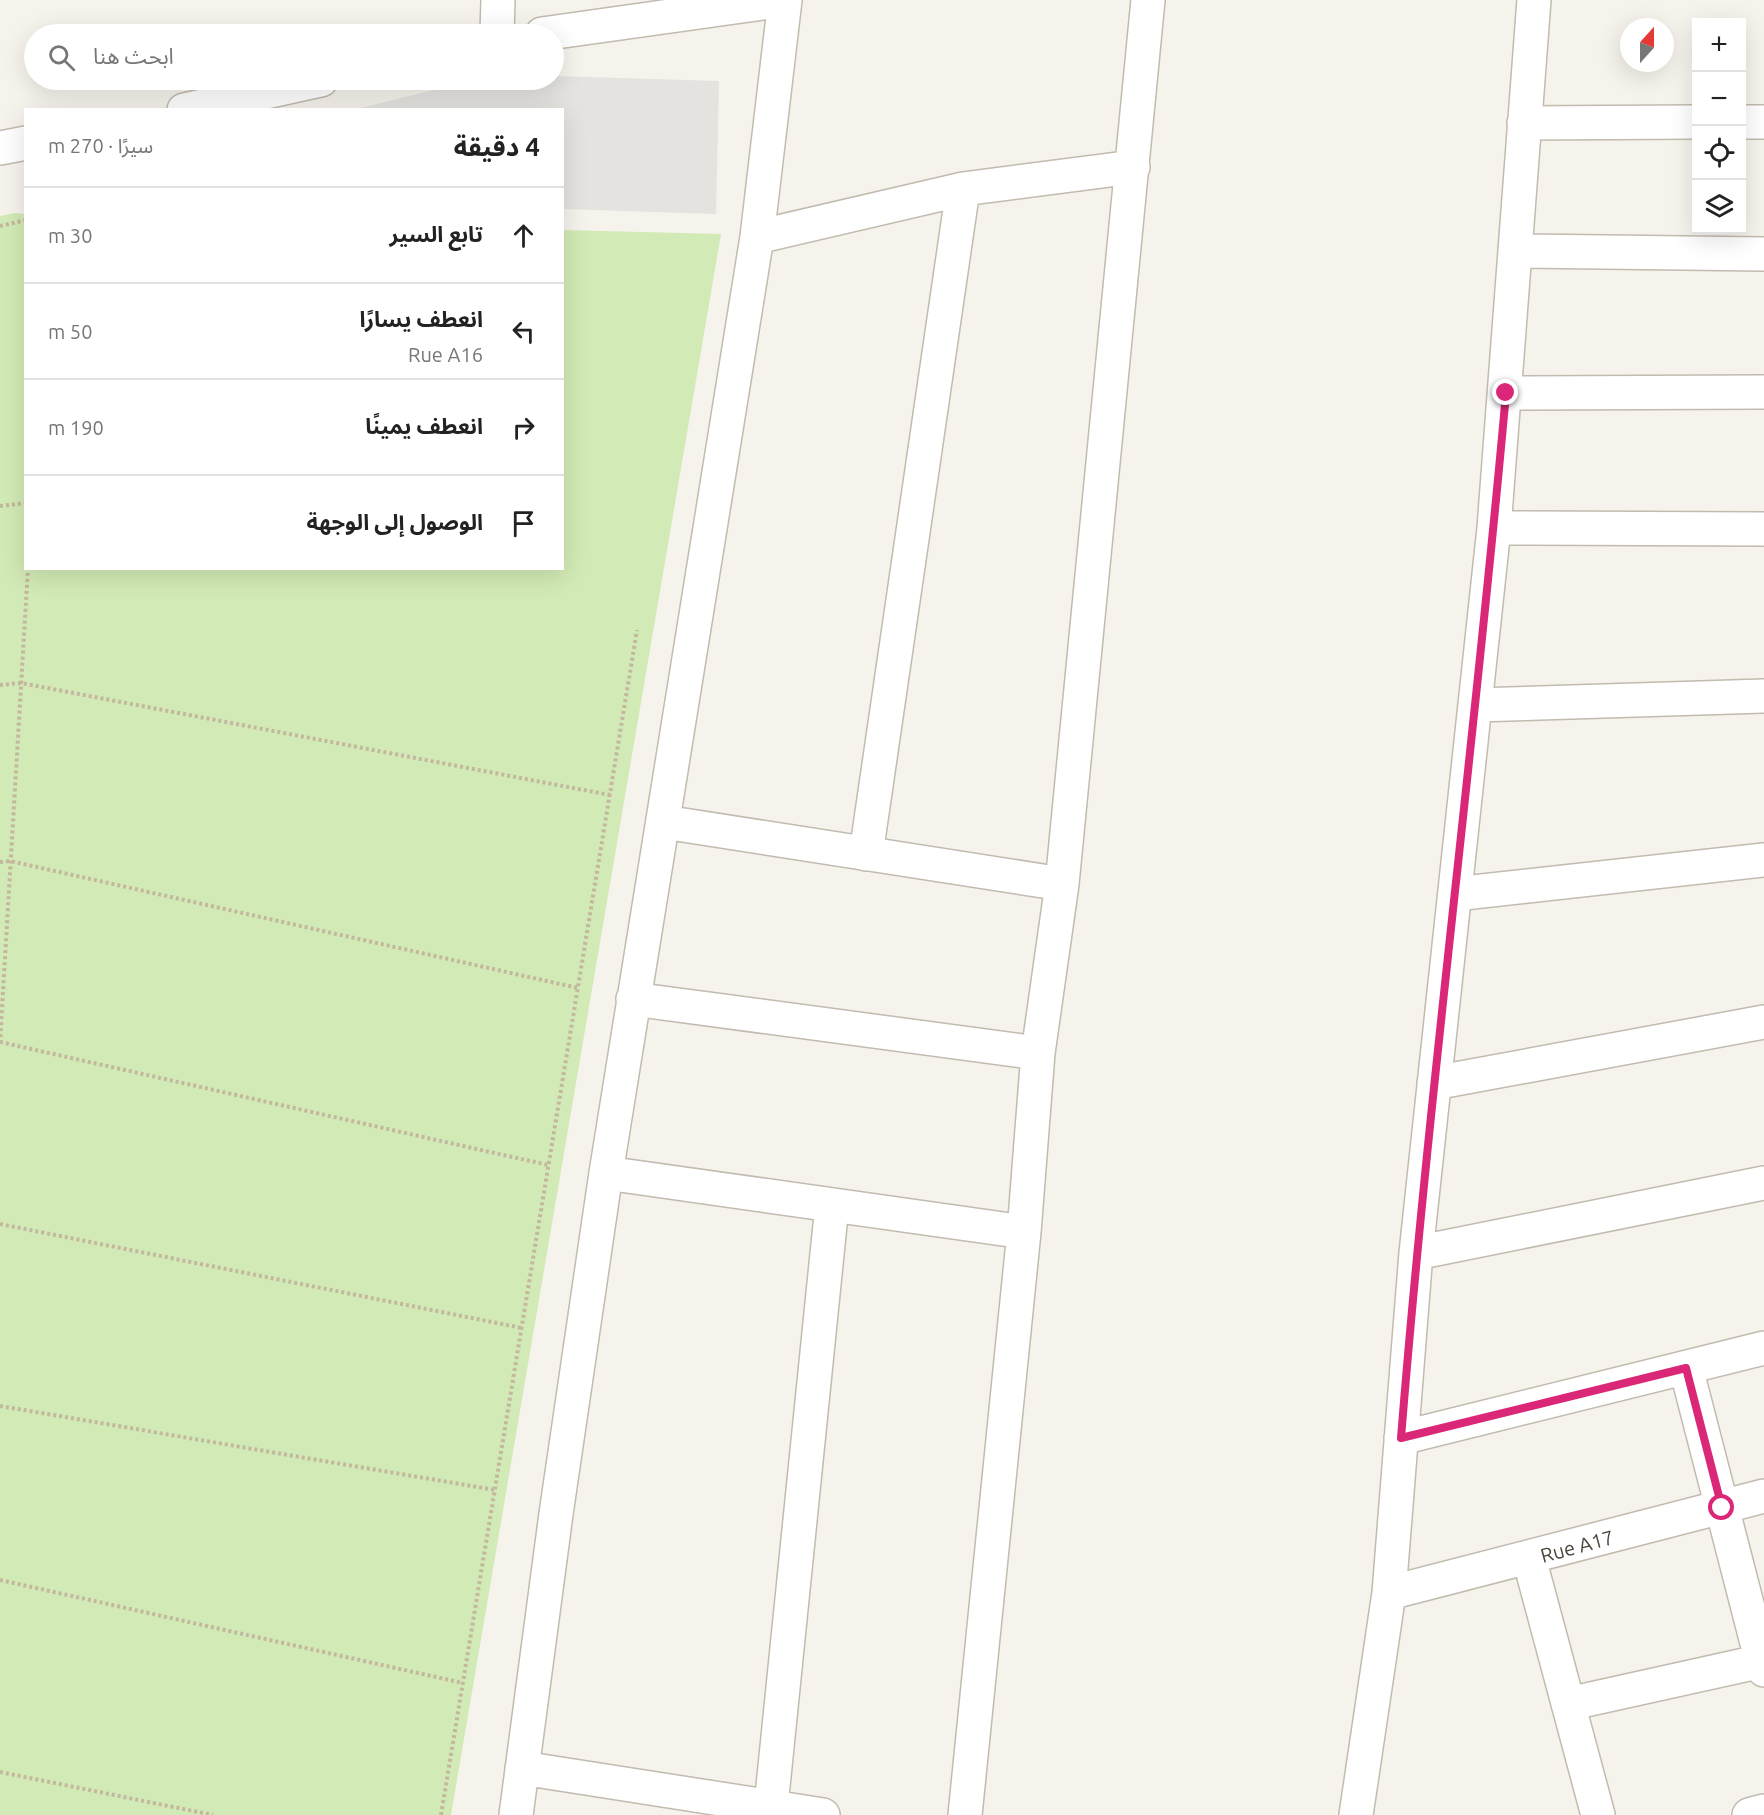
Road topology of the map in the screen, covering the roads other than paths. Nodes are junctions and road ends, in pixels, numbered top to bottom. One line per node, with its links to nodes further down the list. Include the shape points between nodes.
1 (498, 0): 5 (street)
2 (785, 0): 6 (street); 17 (street)
3 (1148, 0): 15 (street)
4 (1534, 0): 12 (street)
5 (497, 24)
6 (564, 31)
7 (275, 90): 8 (street)
8 (193, 108)
9 (1692, 122): 12 (street)
10 (1746, 122): 11 (street)
11 (1764, 122)
12 (1524, 123): 18 (street)
13 (24, 143): 14 (street)
14 (0, 148)
15 (1133, 167): 16 (street); 29 (street)
16 (963, 189): 17 (street); 27 (street)
17 (758, 237): 26 (street)
18 (1515, 250): 19 (street); 21 (street)
19 (1764, 254)
20 (1764, 392): 21 (street)
21 (1506, 393): 22 (street)
22 (1494, 528): 23 (street); 25 (street)
23 (1764, 529)
24 (1764, 696): 25 (street)
25 (1475, 705): 30 (street)
26 (664, 822): 27 (street); 31 (street)
27 (866, 854): 29 (street)
28 (1764, 860): 30 (street)
29 (1062, 884): 33 (street)
30 (1455, 894): 34 (street)
31 (633, 999): 33 (street); 35 (street)
32 (1764, 1022): 34 (street)
33 (1038, 1053): 38 (street)
34 (1434, 1083): 39 (street)
35 (606, 1173): 37 (street); 49 (street)
36 (1764, 1183): 39 (street)
37 (832, 1205): 38 (street); 50 (street)
38 (1024, 1232): 54 (street)
39 (1416, 1253): 42 (street)
40 (1764, 1348): 41 (street)
41 (1686, 1368): 42 (street); 44 (street)
42 (1401, 1438): 46 (street)
43 (1764, 1496): 44 (street, Rue A17)
44 (1722, 1508): 45 (street, Rue A17); 47 (street)
45 (1529, 1558): 46 (street, Rue A17); 48 (street)
46 (1389, 1593): 55 (street)
47 (1763, 1666): 48 (street)
48 (1568, 1704): 56 (street)
49 (522, 1768): 50 (street); 52 (street)
50 (771, 1806): 53 (street)
51 (1764, 1811): 57 (street)
52 (516, 1815)
53 (823, 1815)
54 (965, 1815)
55 (1356, 1815)
56 (1598, 1815)
57 (1749, 1815)

